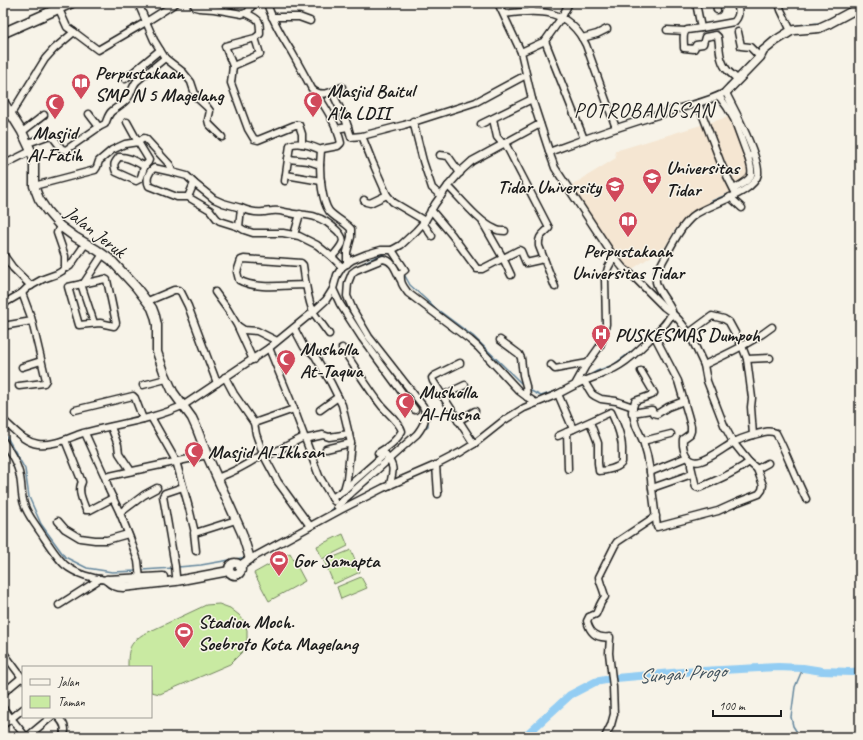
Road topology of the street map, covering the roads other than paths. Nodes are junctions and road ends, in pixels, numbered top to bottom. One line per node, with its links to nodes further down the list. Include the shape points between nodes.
1 (71, 3): 13 (highway)
2 (138, 3): 21 (street)
3 (176, 3): 21 (street)
4 (193, 3): 16 (street, via 199,8)
5 (255, 3): 16 (street)
6 (267, 3): 19 (street)
7 (498, 3): 17 (street)
8 (533, 3): 15 (street)
9 (569, 3): 18 (street)
10 (696, 3): 22 (street)
11 (737, 3): 22 (street, via 739,14 734,22)
12 (779, 3): 25 (street)
13 (56, 7): 27 (street, via 67,27); 29 (highway)
14 (860, 7): 25 (main road, via 819,28)
15 (530, 11): 17 (street); 18 (street)
16 (246, 13): 30 (street, via 260,24 260,34)
17 (504, 14): 34 (street)
18 (562, 17): 31 (street); 32 (street)
19 (272, 18): 20 (street, via 299,17); 43 (street)
20 (310, 21)
21 (146, 22): 27 (street, via 98,50); 33 (street)
22 (701, 28): 26 (street)
23 (607, 29): 31 (street)
24 (667, 30): 26 (street)
25 (790, 30): 35 (main road)
26 (685, 31): 39 (street, via 684,48 694,49 696,45 703,44 705,37 718,36 723,64)
27 (74, 32): 48 (street, via 45,59)
28 (738, 32): 35 (street, via 741,46 750,47)
29 (3, 33)
30 (255, 38): 37 (street, via 260,54); 37 (street, via 225,46)
31 (582, 38): 58 (street)
32 (545, 41): 34 (street); 63 (street)
33 (160, 50): 36 (street); 40 (street)
34 (521, 52): 38 (street)
35 (757, 54): 39 (main road)
36 (165, 58): 56 (street, via 134,84 123,104 111,112 105,124); 62 (street, via 183,72 198,100 210,111 209,124)
37 (233, 66): 67 (street, via 231,83 254,139 258,140 299,125)
38 (526, 75): 45 (street); 53 (street, via 476,102)
39 (736, 78): 44 (main road)
40 (125, 79)
41 (342, 87): 42 (street)
42 (332, 92): 43 (street); 57 (street)
43 (316, 93): 59 (street)
44 (723, 94): 47 (street); 72 (street); 72 (street, via 727,95 740,119)
45 (532, 99): 51 (street); 55 (street)
46 (3, 101): 48 (main road, Jalan Jeruk)
47 (698, 103): 58 (street); 83 (street, via 722,166)
48 (11, 114): 60 (main road, Jalan Jeruk)
49 (89, 114): 56 (street)
50 (44, 115): 60 (street)
51 (493, 119): 54 (street); 66 (street, via 497,137)
52 (127, 122): 64 (street)
53 (412, 122): 61 (street); 85 (street, via 430,183)
54 (481, 124)
55 (540, 124): 66 (street); 70 (street)
56 (99, 127): 65 (street, via 66,150 62,149 50,135)
57 (348, 127): 59 (street); 61 (street, via 351,137)
58 (616, 128): 63 (street)
59 (336, 129): 68 (street, via 340,144)
60 (22, 132): 65 (main road, Jalan Jeruk)
61 (362, 136): 84 (street)
62 (222, 137)
63 (584, 139): 70 (street)
64 (138, 142): 76 (street, via 149,160); 77 (street, via 146,139 170,165); 81 (street, via 112,150 99,161 96,170)
65 (28, 143): 69 (main road, Jalan Jeruk)
66 (504, 143): 78 (street, via 472,161); 106 (street, via 549,228 541,235 539,242)
67 (302, 144): 68 (street); 73 (street, via 290,145)
68 (321, 150): 75 (street)
69 (31, 151): 74 (street); 81 (main road, Jalan Jeruk, via 34,160)
70 (549, 152): 107 (street, via 555,168)
71 (440, 155): 78 (street, via 448,156)
72 (751, 156): 83 (street, via 751,177)
73 (288, 159): 75 (street); 79 (street, via 285,178)
74 (3, 165)
75 (320, 165): 79 (street)
76 (144, 166): 76 (street, via 138,181 120,175 114,167 119,157 129,158)
77 (172, 172): 80 (street, via 187,176); 86 (street, via 152,169 147,181 149,186 177,197)
78 (460, 173): 82 (street)
79 (320, 181): 108 (street, via 329,210 351,230)
80 (194, 183): 86 (street); 89 (street, via 214,199)
81 (34, 186): 95 (main road, Jalan Jeruk, via 39,199)
82 (448, 186): 85 (street); 93 (street)
83 (735, 192): 87 (street)
84 (387, 195): 88 (street, via 370,203); 94 (street, via 396,205)
85 (441, 196): 91 (street)
86 (188, 197): 96 (street, via 210,210 220,221)
87 (730, 198): 90 (street); 122 (street, via 702,210 688,221 661,265 656,282)
88 (364, 200)
89 (241, 208): 92 (street, via 258,212 283,211); 96 (street)
90 (742, 208)
91 (431, 210): 94 (street); 105 (street, via 477,269 480,270)
92 (300, 214): 98 (street); 104 (street, via 325,220 342,235 341,244)
93 (481, 219): 97 (street, via 488,226); 105 (street)
94 (424, 222): 99 (street); 101 (street, via 400,246)
95 (60, 226): 100 (main road, Jalan Jeruk); 109 (street, via 57,233 65,256)
96 (238, 227): 98 (street, via 253,233)
97 (505, 231)
98 (294, 235): 104 (street, via 317,245)
99 (432, 236)
100 (86, 243): 103 (main road, Jalan Jeruk); 109 (street, via 70,266)
101 (392, 250): 108 (street, via 367,254); 110 (street)
102 (3, 254): 114 (street)
103 (103, 254): 112 (street); 120 (main road, Jalan Jeruk)
104 (332, 257): 108 (street)
105 (503, 258): 106 (street, via 519,250 526,264); 111 (street)
106 (544, 258): 115 (street)
107 (614, 258): 122 (street); 142 (street, via 605,280 605,332 601,344)
108 (345, 266): 116 (street, via 337,275)
109 (65, 267): 114 (street, via 57,274)
110 (402, 274): 154 (street, via 402,286 408,292 470,340); 190 (street, via 383,259 352,273 347,290 353,310 369,337 425,411 424,424 417,434)
111 (511, 275)
112 (83, 283): 124 (street); 124 (street, via 67,288 78,324); 124 (street, via 107,280 116,323 114,326)
113 (305, 285): 113 (street, via 256,286 239,280 237,272 241,260 244,259 301,263); 121 (street)
114 (31, 286): 118 (street)
115 (555, 287)
116 (332, 289): 121 (street, via 326,300); 164 (street, via 362,338)
117 (215, 292): 125 (street)
118 (22, 293): 119 (street); 123 (street)
119 (4, 301)
120 (148, 301): 149 (main road, Jalan Jeruk, via 155,316 157,352); 150 (street, via 174,290 180,292 188,306)
121 (314, 312): 128 (street); 129 (street)
122 (672, 313): 130 (street); 131 (street)
123 (32, 322): 126 (street); 140 (street)
124 (94, 324)
125 (237, 325): 133 (street, via 244,330 257,331); 139 (street)
126 (4, 326)
127 (772, 327): 134 (street)
128 (294, 328): 133 (street); 157 (street, via 304,347 315,356)
129 (329, 334)
130 (689, 334): 134 (street, via 714,316 728,321); 144 (street)
131 (654, 335): 148 (street, via 631,358 621,364 602,374); 158 (street, via 678,381)
132 (500, 340): 154 (street, via 521,358)
133 (277, 341): 135 (street)
134 (742, 346): 138 (street); 144 (street)
135 (269, 348): 139 (street); 161 (street)
136 (342, 348): 190 (street, via 380,404 401,428 400,435)
137 (770, 358): 138 (street)
138 (747, 359): 178 (street)
139 (252, 360): 147 (street)
140 (41, 362): 145 (street); 152 (street, via 45,382)
141 (460, 363): 156 (street, via 432,378)
142 (588, 363): 143 (street, via 555,369); 148 (street)
143 (551, 365)
144 (704, 366): 184 (street, via 719,413)
145 (22, 367)
146 (641, 371): 165 (street, via 654,393 635,401)
147 (226, 377): 150 (street); 172 (street, via 237,399)
148 (582, 378): 155 (street); 165 (street, via 595,396 616,401)
149 (166, 379): 151 (street); 160 (main road, Jalan Jeruk)
150 (217, 383): 160 (street)
151 (143, 385)
152 (18, 386)
153 (465, 386): 156 (street)
154 (526, 392): 159 (street)
155 (558, 394): 159 (street); 174 (street)
156 (442, 396): 170 (street)
157 (338, 398): 163 (street); 176 (street)
158 (684, 401): 165 (street, via 657,414 652,410); 191 (street, via 691,431 683,439 682,445)
159 (536, 403): 186 (street, via 503,421)
160 (184, 405): 167 (street); 188 (main road, Jalan Jeruk)
161 (294, 409): 172 (street); 180 (street)
162 (75, 410): 168 (street, via 133,396)
163 (320, 410)
164 (415, 410)
165 (633, 410): 183 (street, via 636,426)
166 (475, 411): 170 (street)
167 (151, 416): 168 (street); 192 (street)
168 (143, 419): 173 (street)
169 (3, 420): 181 (street, via 31,442 54,444)
170 (458, 421): 186 (street)
171 (590, 422): 171 (street, via 598,443 599,471 620,465 623,443 611,412); 174 (street)
172 (254, 423): 189 (street)
173 (111, 427): 175 (street); 198 (street, via 119,452)
174 (570, 430): 179 (street); 197 (street)
175 (85, 433): 181 (street); 201 (street)
176 (349, 434): 180 (street); 185 (street)
177 (670, 434): 183 (street)
178 (753, 435): 184 (street); 210 (street, via 769,431 776,433)
179 (558, 436)
180 (304, 438): 189 (street); 211 (street, via 318,476)
181 (65, 440): 209 (street, via 82,482 79,486 86,510)
182 (3, 441): 223 (street, via 18,469 28,514 44,538 65,565 88,576)
183 (643, 441): 199 (street)
184 (733, 442): 191 (street, via 700,461); 193 (street)
185 (351, 443): 187 (street); 207 (street)
186 (474, 444): 195 (street)
187 (326, 449)
188 (207, 455): 192 (street); 202 (main road, Jalan Jeruk)
189 (264, 455): 202 (street, via 234,472); 216 (street, via 278,482)
190 (385, 455): 203 (street, via 393,466); 207 (street); 211 (street)
191 (689, 459): 199 (street); 200 (street)
192 (176, 461): 198 (street); 204 (street)
193 (749, 462): 196 (street); 200 (street, via 699,488 696,487)
194 (768, 463): 196 (street)
195 (436, 465): 203 (street); 208 (street)
196 (757, 469): 213 (street, via 763,485 759,494 718,511 657,527)
197 (568, 470)
198 (131, 471): 201 (street)
199 (650, 472): 206 (street)
200 (692, 474): 206 (street)
201 (105, 477): 209 (street)
202 (217, 478): 214 (main road, Jalan Jeruk)
203 (390, 485): 211 (street)
204 (183, 487): 217 (street); 222 (street, via 163,496)
205 (157, 488): 212 (street)
206 (652, 488): 213 (street)
207 (344, 490): 211 (street)
208 (438, 494)
209 (113, 498): 212 (street)
210 (806, 499)
211 (336, 503): 216 (street)
212 (120, 513): 218 (street)
213 (656, 516): 236 (street, via 615,545 600,577 605,598 596,614 589,617 587,622 591,632 610,637 614,714)
214 (236, 520): 217 (street); 220 (main road, Jalan Jeruk)
215 (58, 521): 218 (street, via 65,529 80,538 107,540)
216 (309, 524): 220 (street)
217 (194, 533): 219 (street)
218 (128, 534): 221 (street, via 138,561)
219 (196, 551)
220 (248, 554): 222 (main road, via 240,566 234,563 229,569)
221 (139, 573): 222 (main road); 223 (main road)
222 (173, 574): 223 (main road, via 123,588)
223 (104, 580): 224 (street)
224 (59, 605)
225 (5, 657): 226 (street)
226 (22, 678): 227 (street)
227 (3, 693)
228 (3, 708): 230 (street)
229 (22, 710): 230 (street)
230 (11, 718): 233 (street); 234 (street)
231 (50, 718): 234 (street)
232 (59, 718): 235 (street, via 65,727)
233 (3, 725)
234 (27, 737)
235 (62, 737)
236 (605, 737)

